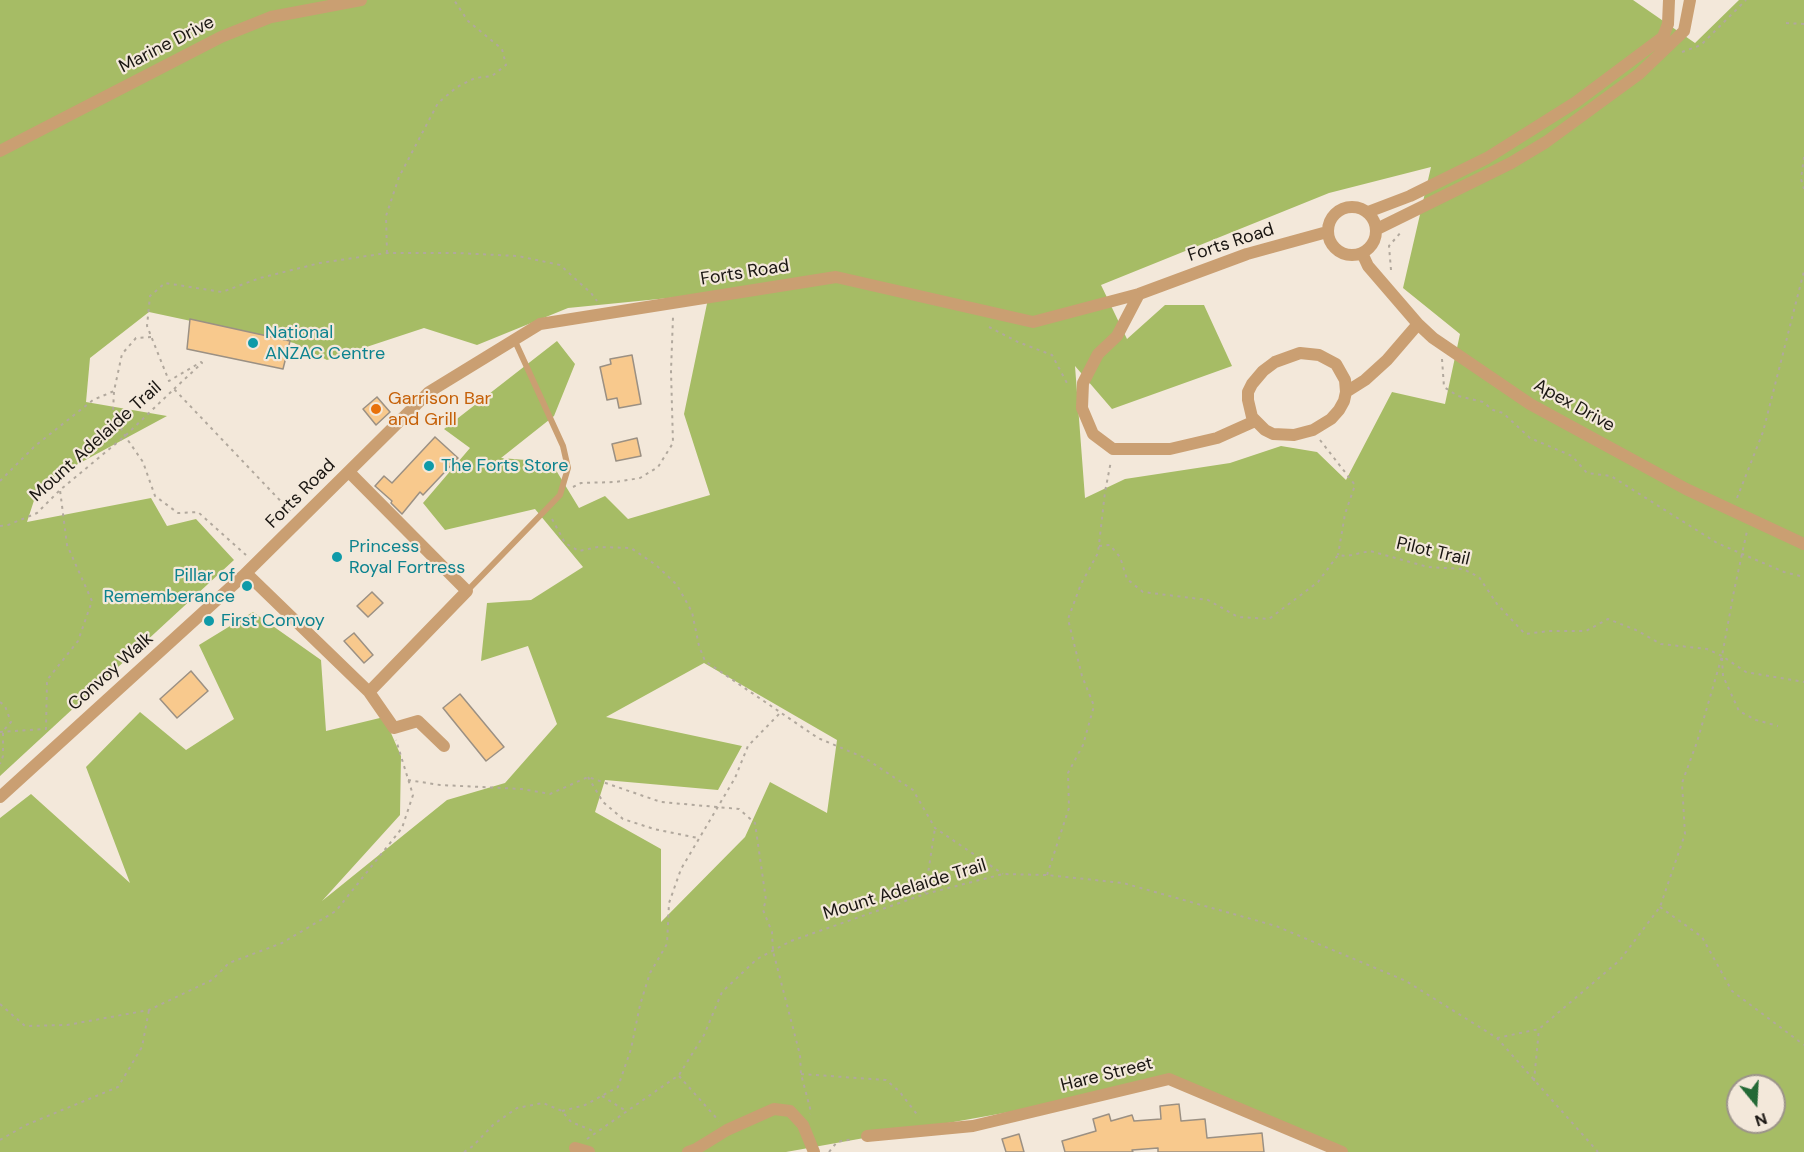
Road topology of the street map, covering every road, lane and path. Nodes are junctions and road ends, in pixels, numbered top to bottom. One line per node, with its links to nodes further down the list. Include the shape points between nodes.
1 (361, 0): 7 (street, Marine Drive, via 271,17 220,38)
2 (454, 0): 14 (path, via 468,21 502,49 506,65 492,76 475,78 457,87 438,103 399,177 386,216)
3 (1669, 0): 11 (street, via 1668,24 1662,37 1544,124 1419,192)
4 (1690, 0): 12 (street, via 1684,31 1639,74 1592,109 1511,163)
5 (1786, 23): 6 (path)
6 (1804, 24)
7 (0, 151)
8 (1804, 157): 9 (path)
9 (1802, 180): 10 (path)
10 (1804, 189)
11 (1368, 212): 12 (street); 13 (street, via 1360,207 1341,208 1333,214)
12 (1377, 229): 15 (street, via 1370,248)
13 (1327, 232): 15 (street, via 1330,244 1339,252); 17 (street, Forts Road, via 1247,254)
14 (387, 253): 19 (path, via 518,255 560,265 591,293); 22 (path, via 320,263 222,292 165,283 150,296 147,326)
15 (1362, 254): 21 (street, Apex Drive)
16 (1804, 271): 38 (path, via 1763,432)
17 (1139, 294): 18 (street, Forts Road, via 1033,322 836,277); 28 (street, via 1117,336 1098,354 1083,383)
18 (674, 303): 19 (street, Forts Road); 36 (path, via 673,443 658,467 640,478 580,483)
19 (605, 314): 23 (street, Forts Road, via 540,324)
20 (980, 322): 28 (path, via 1052,355)
21 (1418, 324): 24 (street, Apex Drive); 27 (street, via 1372,374)
22 (151, 337): 25 (path, via 169,381 202,363); 26 (path, via 136,338 122,354)
23 (514, 339): 33 (street, Forts Road, via 429,392); 36 (lane, via 563,446 568,468)
24 (1442, 344): 38 (street, Apex Drive, via 1530,404); 44 (path, via 1444,387 1503,413 1530,438 1572,456 1587,473 1611,476 1717,543)
25 (174, 389): 31 (path, Mount Adelaide Trail); 40 (path, Mount Adelaide Trail)
26 (114, 391): 31 (path, via 113,412); 34 (path, via 93,400 35,446)
27 (1346, 392): 29 (street, via 1341,371 1328,358 1310,353 1287,357 1263,371 1252,384 1248,400); 30 (street, via 1340,411)
28 (1082, 408): 32 (street, via 1093,434)
29 (1255, 421): 30 (street, via 1264,430 1282,435); 32 (street, via 1216,438 1170,449)
30 (1313, 430): 45 (path, via 1355,485)
31 (125, 436): 35 (path, Mount Adelaide Trail); 46 (path, via 143,462 155,496 178,513 198,512)
32 (1113, 449): 43 (path)
33 (349, 472): 40 (street, Forts Road); 49 (street)
34 (0, 481)
35 (60, 490): 41 (path, Mount Adelaide Trail, via 37,513); 57 (path, via 67,545 92,601 78,641 47,680 46,729)
36 (560, 495): 37 (lane)
37 (546, 509): 49 (lane); 54 (path, via 565,543 579,551 631,548 656,565 677,585 693,612 705,661)
38 (1733, 511): 39 (street, Apex Drive)
39 (1750, 520): 42 (street, Apex Drive); 44 (path)
40 (300, 521): 46 (street, Forts Road)
41 (0, 525)
42 (1804, 544)
43 (1099, 546): 45 (path, via 1110,545 1120,557 1127,579 1143,592 1208,600 1238,617 1269,619 1318,582); 67 (path, via 1068,619 1094,706 1083,745 1068,773 1069,808)
44 (1743, 552): 48 (path); 50 (path)
45 (1338, 555): 50 (path, Pilot Trail, via 1370,551 1428,567 1463,569 1479,578 1525,634 1586,630 1608,620 1661,644 1707,649)
46 (256, 564): 47 (street, Forts Road)
47 (246, 573): 52 (street); 62 (street, Convoy Walk)
48 (1804, 577)
49 (467, 591): 52 (street)
50 (1722, 656): 51 (path, Pilot Trail, via 1746,672); 55 (path, via 1723,676 1739,711); 69 (path, via 1682,783 1685,834)
51 (1804, 682)
52 (369, 692): 56 (street)
53 (0, 702): 57 (path, via 11,722)
54 (781, 712): 63 (path, via 748,746); 64 (path, via 818,738 865,758 913,790)
55 (1778, 726)
56 (394, 728): 58 (street, via 418,721); 61 (path)
57 (2, 732): 59 (path)
58 (444, 746)
59 (0, 764)
60 (588, 777): 61 (path, via 550,794); 63 (path, via 661,802); 65 (path, via 603,802 622,819)
61 (408, 780): 72 (path, via 412,795 402,828 336,911 282,943 230,963 212,980)
62 (0, 797)
63 (718, 807): 65 (path); 70 (path, via 739,809 755,823 766,900 763,910 772,932)
64 (935, 828): 66 (path); 68 (path)
65 (698, 838): 79 (path, via 669,903 667,945 650,973 618,1087)
66 (1004, 874): 67 (path, Mount Adelaide Trail); 68 (path, Mount Adelaide Trail)
67 (1047, 875): 74 (path, Mount Adelaide Trail, via 1123,884 1276,926 1406,981)
68 (925, 894): 70 (path, Mount Adelaide Trail, via 791,941)
69 (1660, 907): 73 (path, via 1620,960); 75 (path, via 1702,938 1732,991)
70 (773, 951): 76 (path, via 800,1055); 77 (path, Mount Adelaide Trail, via 757,959 722,992 704,1035)
71 (0, 1004): 72 (path, via 25,1026 67,1024)
72 (149, 1010): 86 (path, via 142,1047 118,1087 26,1125)
73 (1539, 1029): 74 (path); 78 (path)
74 (1497, 1038): 78 (path, Mount Adelaide Trail)
75 (1804, 1045)
76 (801, 1074): 82 (path, via 811,1112); 84 (path, via 886,1080)
77 (679, 1075): 81 (path, Mount Adelaide Trail); 83 (path)
78 (1534, 1082): 94 (path, Mount Adelaide Trail)
79 (602, 1096): 80 (path); 81 (path)
80 (562, 1111): 81 (path, Mount Adelaide Trail, via 571,1122 596,1132); 88 (path, Mount Adelaide Trail, via 543,1103 517,1108)
81 (626, 1111)
82 (803, 1125): 83 (street, via 790,1111 774,1108); 91 (street)
83 (727, 1130): 90 (street)
84 (935, 1130): 85 (street, Hare Street); 93 (street, Hare Street, via 973,1126 1169,1079)
85 (867, 1136): 92 (path, via 837,1142)
86 (0, 1140)
87 (574, 1148): 89 (street)
88 (464, 1152)
89 (589, 1152)
90 (688, 1152)
91 (814, 1152)
92 (829, 1152)
93 (1342, 1152)
94 (1598, 1152)

